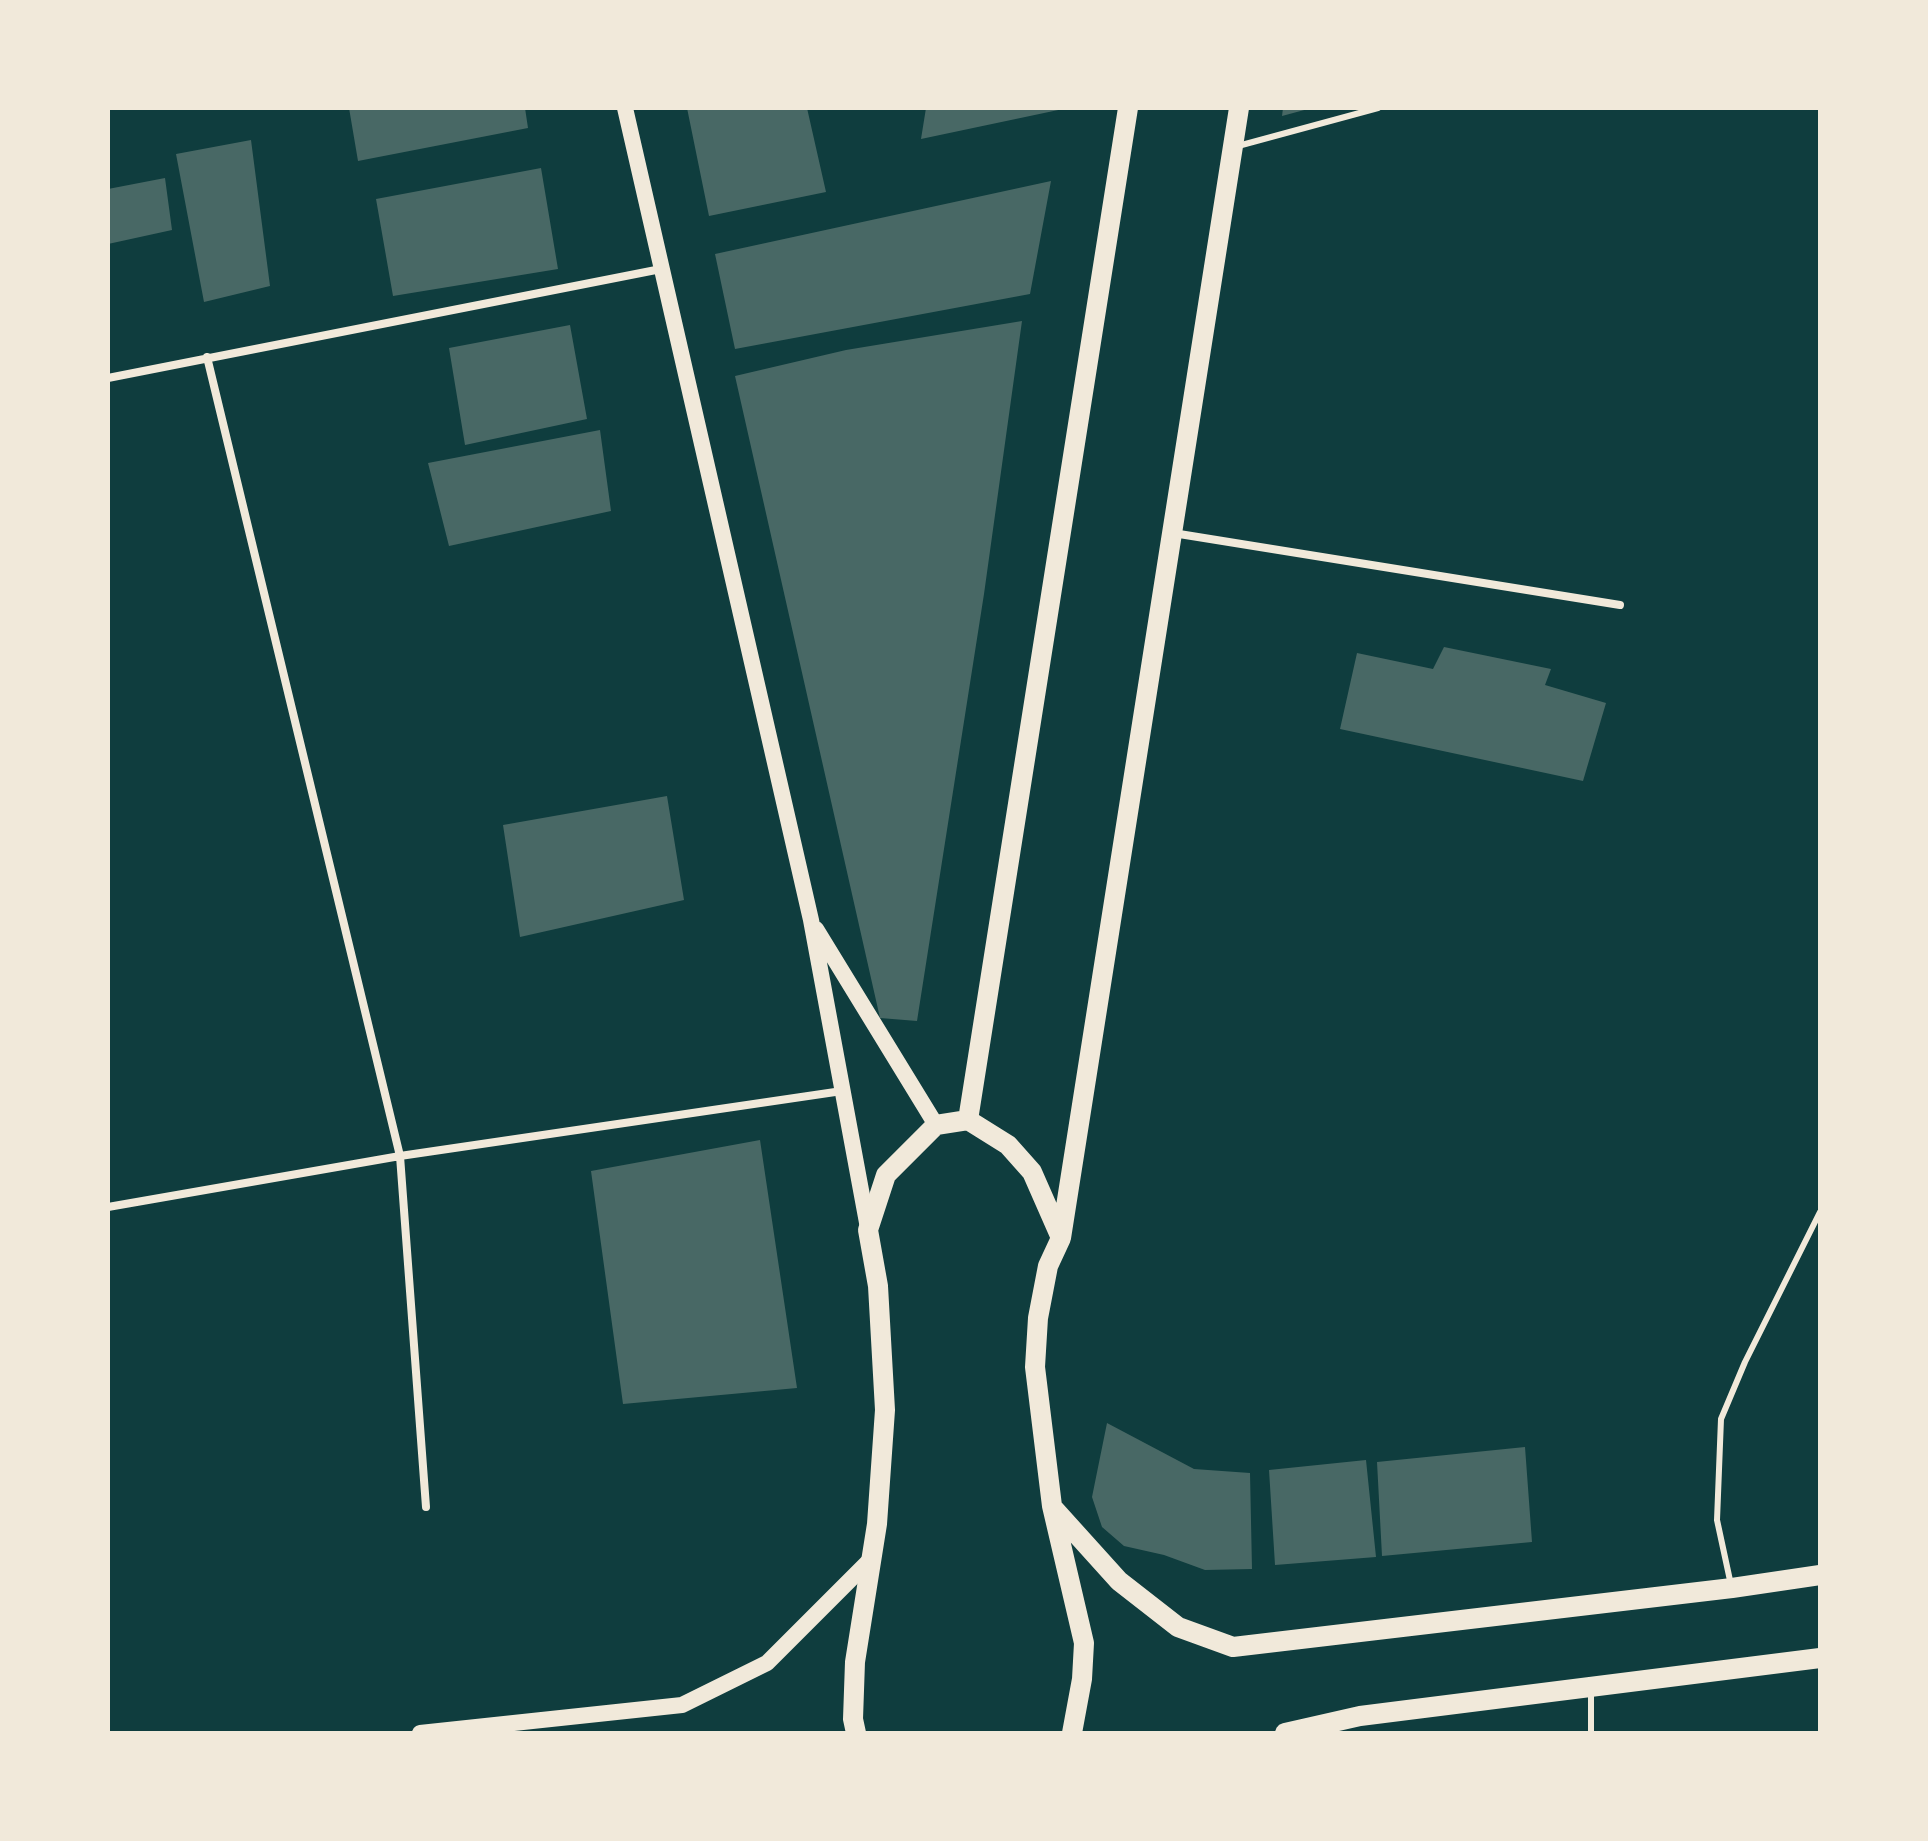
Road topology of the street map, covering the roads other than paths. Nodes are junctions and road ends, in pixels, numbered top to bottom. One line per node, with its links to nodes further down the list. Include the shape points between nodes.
1 (625, 108): 6 (main road)
2 (1128, 108): 13 (main road)
3 (1239, 108): 5 (main road)
4 (1378, 108): 5 (lane)
5 (1233, 147): 9 (main road)
6 (661, 269): 7 (street); 11 (main road)
7 (207, 357): 8 (street); 15 (street)
8 (108, 378)
9 (1172, 533): 10 (street); 19 (main road)
10 (1620, 605)
11 (811, 920): 12 (main road); 14 (main road)
12 (844, 1091): 15 (street); 18 (main road)
13 (968, 1120): 14 (main road); 19 (main road, via 1008,1145 1032,1172)
14 (936, 1125): 18 (main road, via 886,1175)
15 (400, 1156): 16 (street); 21 (street)
16 (108, 1207)
17 (1820, 1212): 24 (lane, via 1721,1419 1717,1520)
18 (868, 1230): 22 (main road, via 878,1286 885,1410)
19 (1061, 1238): 20 (main road, via 1048,1266 1035,1367)
20 (1052, 1506): 24 (main road, via 1119,1581 1178,1627 1233,1647); 29 (main road, via 1084,1643)
21 (426, 1507)
22 (871, 1559): 27 (main road, via 767,1663 682,1705); 28 (main road, via 855,1662)
23 (1820, 1575): 24 (main road)
24 (1732, 1588)
25 (1820, 1658): 26 (main road)
26 (1591, 1685): 30 (main road, via 1360,1716); 31 (lane)
27 (420, 1733)
28 (856, 1733)
29 (1072, 1733)
30 (1285, 1733)
31 (1591, 1733)

